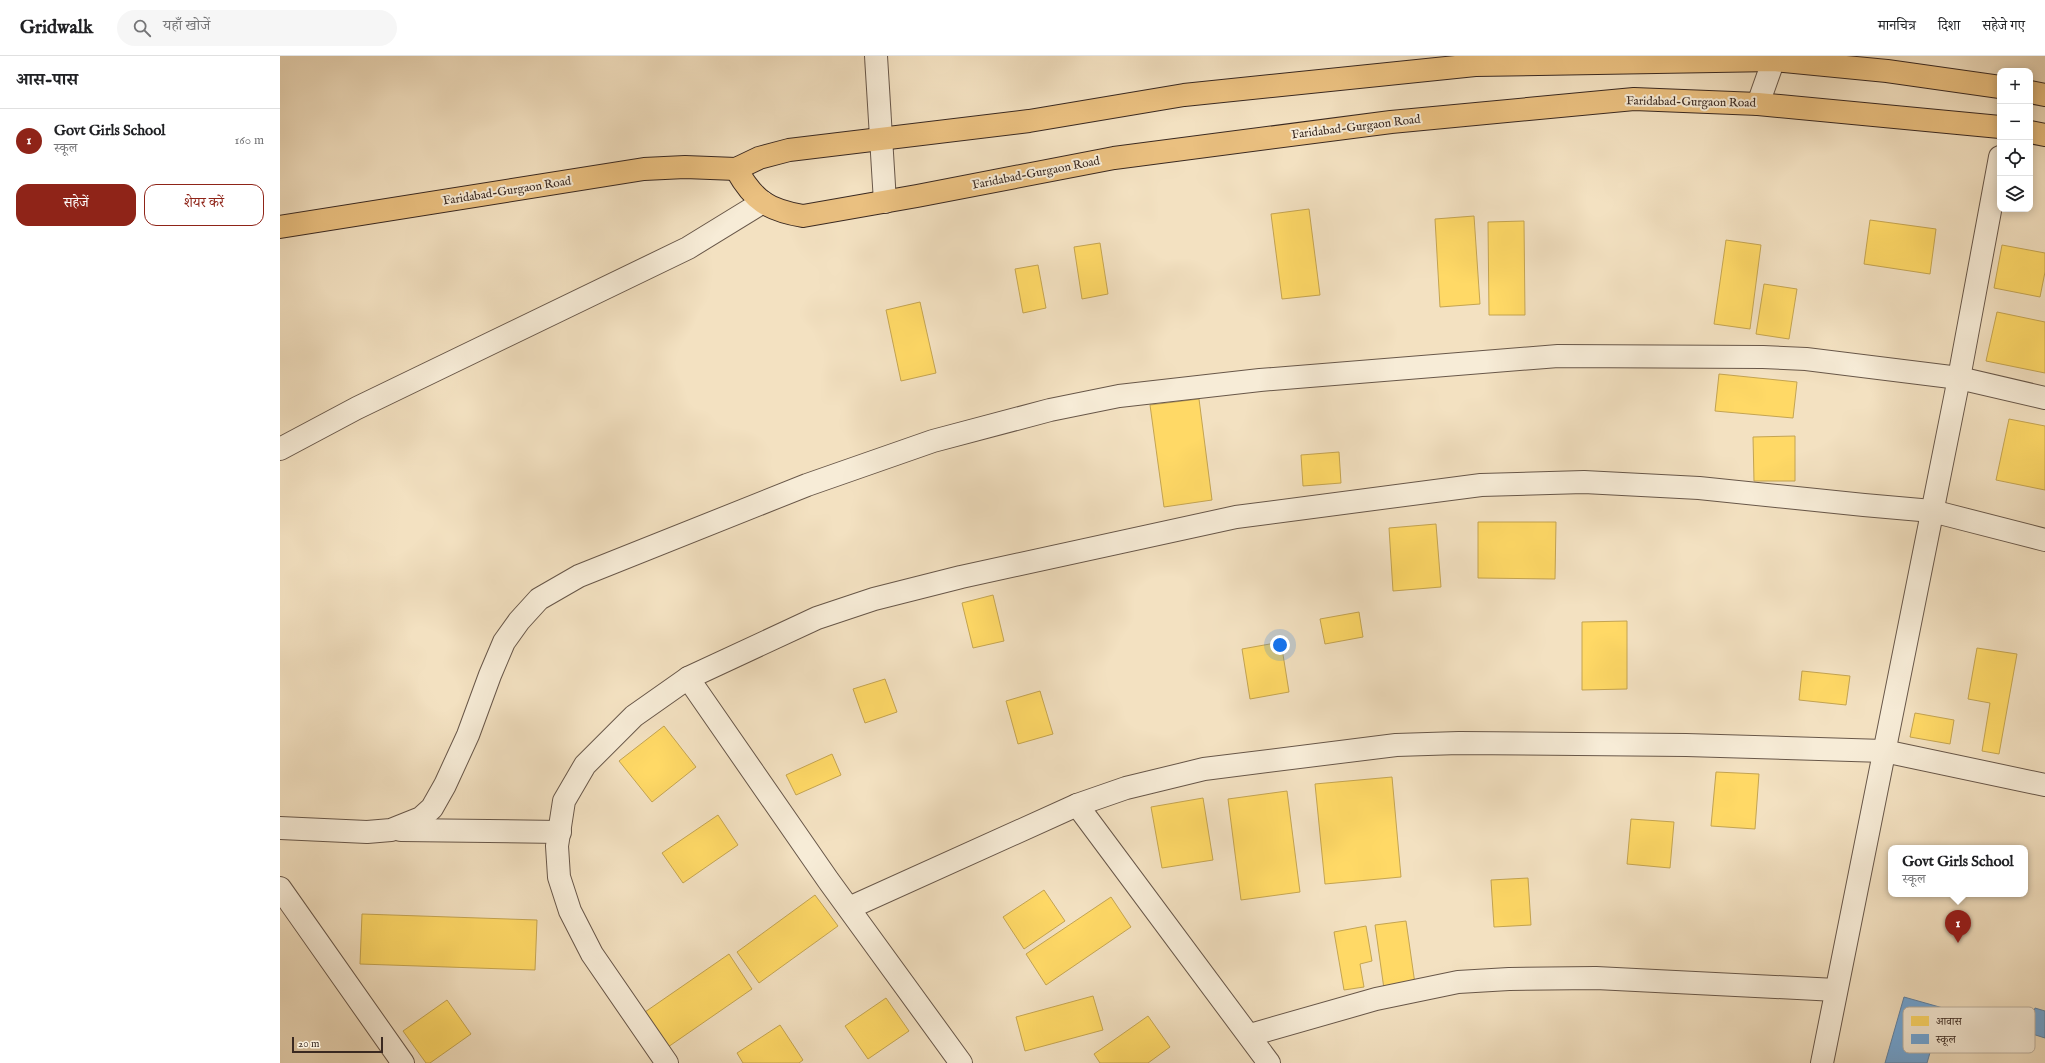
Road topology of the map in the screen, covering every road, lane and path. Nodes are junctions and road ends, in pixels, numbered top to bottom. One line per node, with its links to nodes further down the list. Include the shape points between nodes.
1 (876, 56): 10 (street)
2 (1775, 58): 3 (main road); 6 (street); 10 (main road, via 1475,65 1184,95 1029,121)
3 (1997, 87)
4 (2033, 93): 5 (main road)
5 (2045, 95)
6 (1758, 104): 7 (main road, Faridabad-Gurgaon Road); 14 (main road, Faridabad-Gurgaon Road, via 1634,99 1392,122 1114,158)
7 (1997, 127)
8 (2033, 133): 9 (main road)
9 (2045, 135)
10 (881, 139): 11 (main road, via 789,150 759,158); 14 (street)
11 (736, 170): 13 (main road, Faridabad-Gurgaon Road, via 748,190); 15 (main road, Faridabad-Gurgaon Road, via 685,167 644,169)
12 (1997, 173): 16 (street)
13 (763, 202): 14 (main road, Faridabad-Gurgaon Road, via 785,212 803,216); 18 (street, via 688,248 357,408)
14 (885, 202)
15 (280, 227)
16 (1959, 378): 17 (street); 19 (street); 26 (street, via 1806,359 1551,356 1260,380 1120,396 1050,410 933,441 807,485 579,576 539,599 518,621 504,642 468,735 432,808 421,818)
17 (2045, 398)
18 (280, 449)
19 (1932, 512): 20 (street); 21 (street, via 1699,488 1584,482 1481,484 1244,516 961,577 874,599 817,618); 22 (street)
20 (2045, 540)
21 (688, 678): 27 (street, via 634,716 585,765 564,801); 29 (street)
22 (1884, 751): 23 (street); 24 (street, via 1686,745 1396,745 1204,769 1126,788); 30 (street)
23 (2045, 785)
24 (1076, 805): 29 (street); 31 (street)
25 (280, 828): 26 (street, via 367,832)
26 (391, 830): 27 (street)
27 (560, 832): 33 (street, via 557,846 559,877 570,911 592,954)
28 (280, 888): 32 (street)
29 (849, 908): 34 (street)
30 (1836, 990): 31 (street, via 1596,978 1458,982 1376,999); 36 (street)
31 (1250, 1035): 35 (street)
32 (403, 1063)
33 (667, 1063)
34 (961, 1063)
35 (1269, 1063)
36 (1822, 1063)

